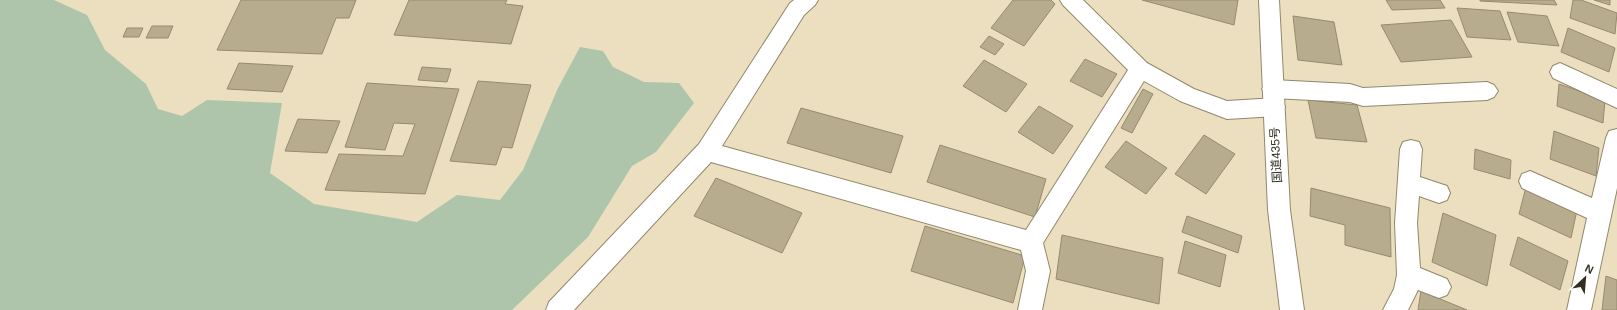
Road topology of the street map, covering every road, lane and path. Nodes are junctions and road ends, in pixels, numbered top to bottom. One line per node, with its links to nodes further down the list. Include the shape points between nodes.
1 (808, 0): 11 (main road, via 796,9)
2 (1070, 0): 4 (main road)
3 (1269, 0): 7 (main road, 国道435号)
4 (1140, 69): 7 (main road, via 1187,95 1227,110); 16 (main road)
5 (1560, 72): 8 (main road)
6 (1487, 91): 7 (main road, via 1363,97 1350,93)
7 (1274, 98): 21 (main road, 国道435号, via 1279,210)
8 (1617, 99)
9 (1617, 138): 15 (main road)
10 (1411, 149): 13 (main road)
11 (707, 151): 16 (main road); 19 (main road)
12 (1530, 181): 15 (main road)
13 (1410, 183): 14 (main road); 17 (main road, via 1406,223)
14 (1439, 193)
15 (1600, 213): 23 (main road)
16 (1031, 242): 20 (main road, via 1038,271)
17 (1409, 275): 18 (main road); 22 (main road, via 1405,292)
18 (1439, 287)
19 (558, 310)
20 (1030, 310)
21 (1292, 310)
22 (1395, 310)
23 (1579, 310)

